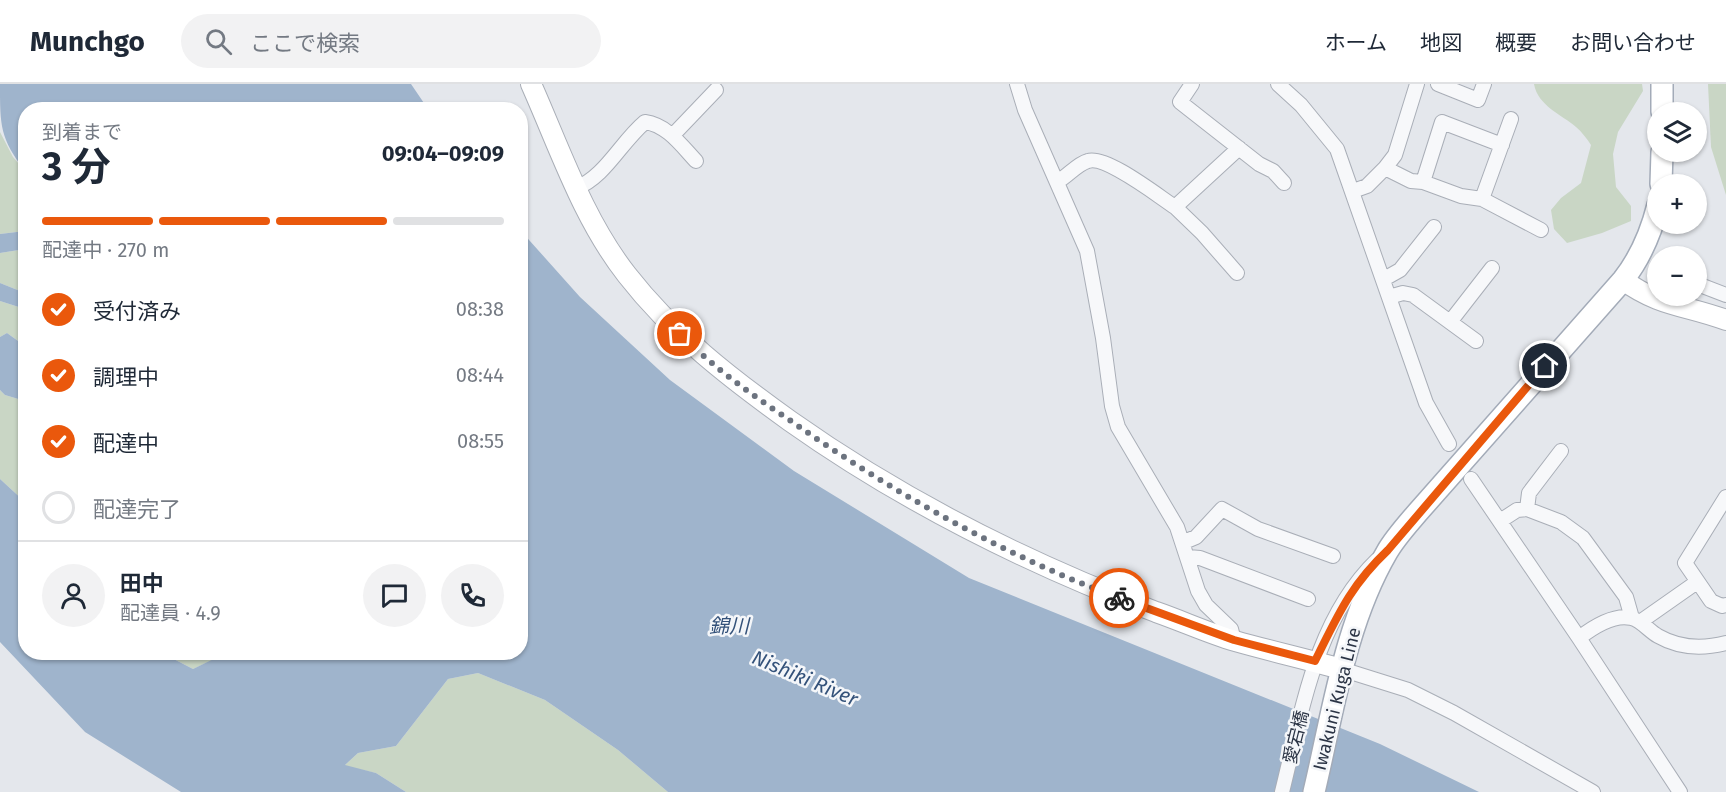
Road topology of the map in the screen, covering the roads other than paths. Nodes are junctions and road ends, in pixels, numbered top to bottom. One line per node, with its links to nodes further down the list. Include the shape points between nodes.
1 (531, 84): 20 (street)
2 (1016, 84): 17 (street)
3 (1192, 84): 14 (street, via 1180,102)
4 (1278, 84): 21 (street, via 1337,148)
5 (1417, 84): 16 (street, via 1395,155)
6 (1438, 84): 7 (street, via 1478,100)
7 (1484, 84)
8 (1662, 84): 10 (main road)
9 (716, 90): 12 (street)
10 (1662, 102)
11 (1511, 119): 13 (street)
12 (673, 135): 15 (street); 20 (street, via 645,122 594,178)
13 (1502, 145): 18 (street, via 1442,122); 22 (street)
14 (1239, 148): 19 (street); 23 (street)
15 (696, 160)
16 (1385, 168): 18 (street, via 1401,178); 21 (street, via 1367,186)
17 (1057, 182): 23 (street, via 1095,159); 45 (street, via 1087,251 1118,427)
18 (1423, 182): 22 (street)
19 (1284, 183)
20 (576, 188): 54 (street, via 606,246 652,307 694,348 809,434 895,489 980,535 1087,586)
21 (1353, 191): 29 (street)
22 (1482, 199): 25 (street)
23 (1175, 207): 28 (street)
24 (1434, 227): 29 (street, via 1400,270)
25 (1541, 231)
26 (1649, 234): 30 (main road, Iwakuni Kuga Line, via 1638,260)
27 (1492, 267): 37 (street)
28 (1237, 273)
29 (1384, 279): 34 (street)
30 (1623, 280): 32 (street); 46 (main road, Iwakuni Kuga Line)
31 (1707, 288): 33 (street)
32 (1647, 295)
33 (1726, 295)
34 (1389, 297): 37 (street, via 1413,295); 39 (street, via 1426,403)
35 (1693, 306): 36 (street)
36 (1726, 320)
37 (1450, 321): 38 (street)
38 (1476, 341)
39 (1449, 444)
40 (1561, 451): 43 (street, via 1529,493)
41 (1471, 479): 44 (street)
42 (1726, 497): 49 (street, via 1685,563)
43 (1527, 509): 44 (street, via 1517,510); 52 (street, via 1561,522 1583,538 1626,597)
44 (1500, 521): 53 (street)
45 (1184, 542): 47 (street, via 1196,537 1222,509 1258,529); 48 (street)
46 (1388, 550): 56 (street, 愛宕橋, via 1352,588); 57 (main road, Iwakuni Kuga Line, via 1370,584)
47 (1333, 556)
48 (1188, 557): 50 (street, via 1200,558); 54 (street, via 1198,591 1206,605 1231,629)
49 (1697, 582): 51 (street, via 1711,601); 52 (street)
50 (1308, 599)
51 (1726, 605)
52 (1636, 620): 53 (street, via 1613,619); 55 (street, via 1674,642 1701,648)
53 (1579, 638): 61 (street)
54 (1234, 640): 56 (street)
55 (1726, 643)
56 (1315, 661): 57 (street); 58 (street, 愛宕橋)
57 (1340, 676): 59 (main road, Iwakuni Kuga Line); 60 (street, via 1418,695)
58 (1282, 792)
59 (1314, 792)
60 (1593, 792)
61 (1680, 792)

